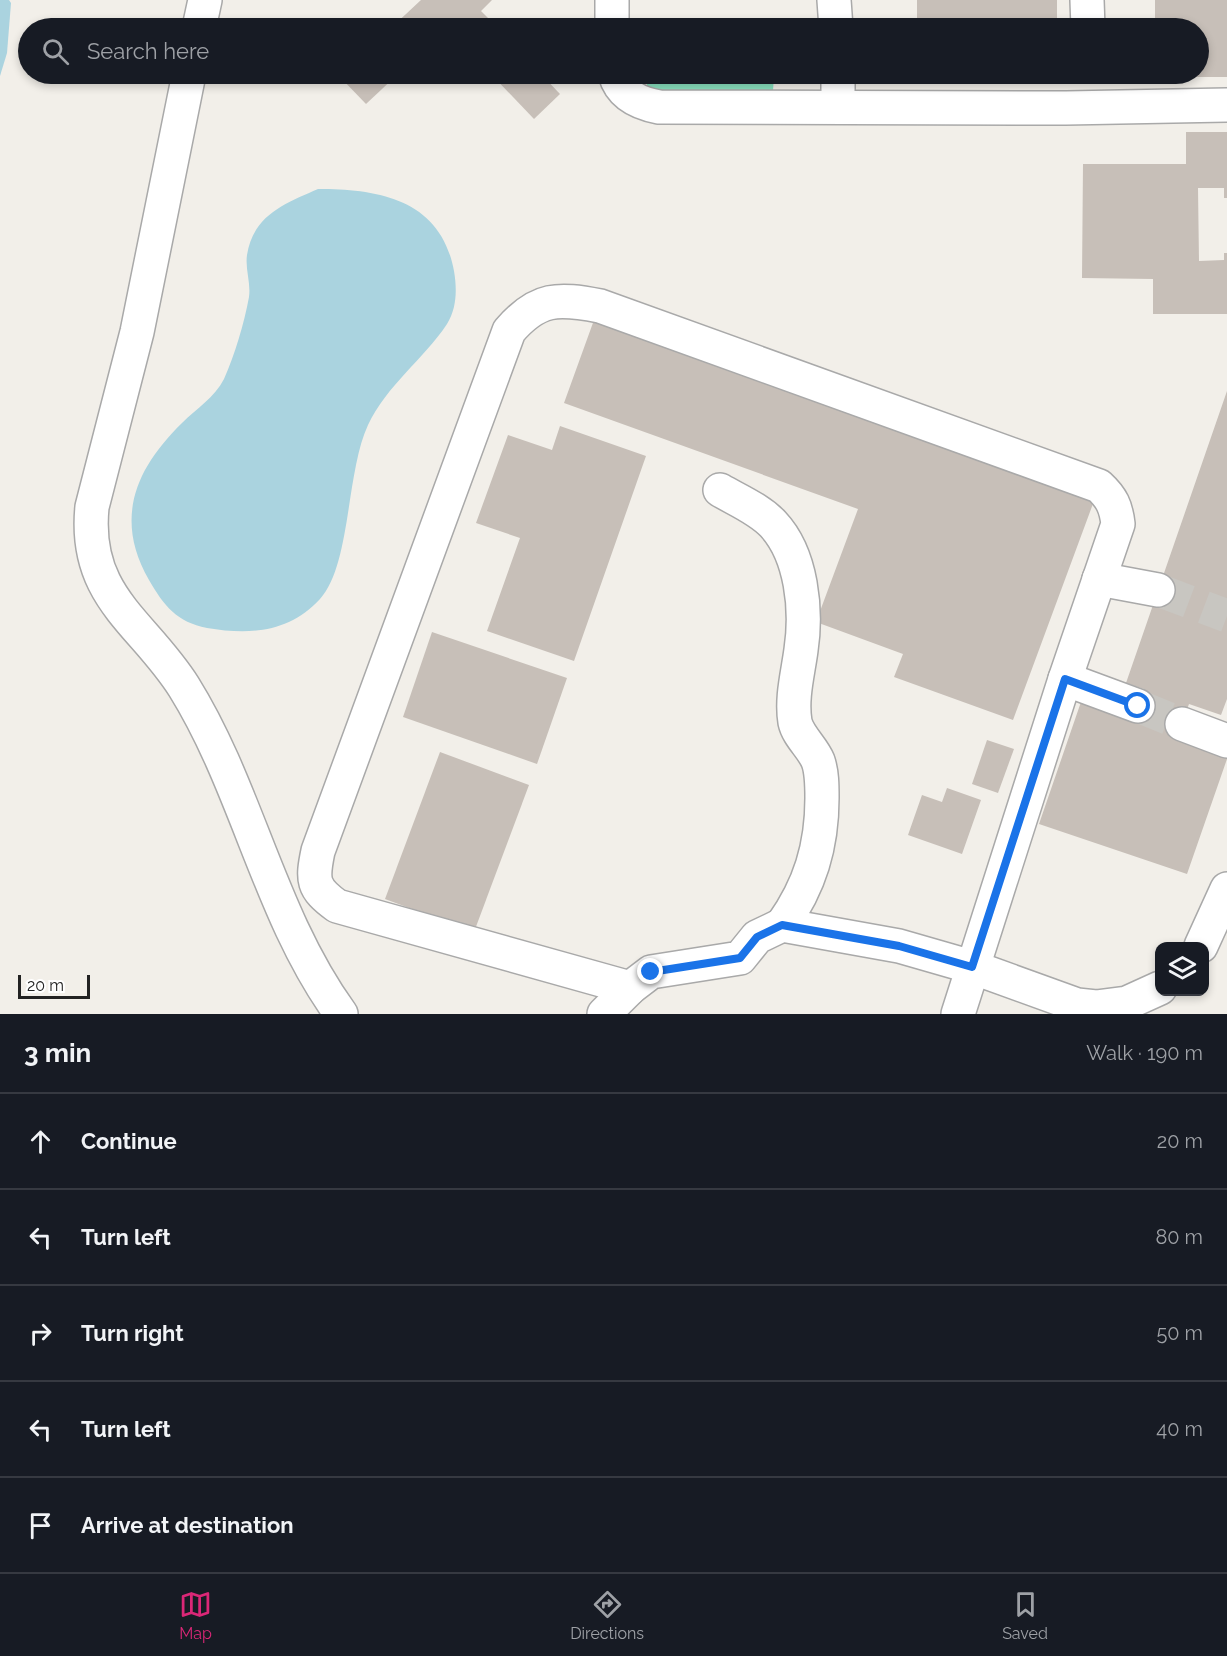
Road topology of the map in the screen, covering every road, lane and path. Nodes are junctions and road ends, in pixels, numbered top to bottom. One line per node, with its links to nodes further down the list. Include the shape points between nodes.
1 (205, 0): 5 (street)
2 (612, 0): 6 (street)
3 (834, 0): 7 (street)
4 (1087, 0): 8 (street)
5 (201, 18)
6 (612, 18)
7 (835, 18)
8 (1088, 18)
9 (187, 84): 27 (street, via 137,332 92,507 92,553 117,605 182,684 207,726 292,931 319,984)
10 (619, 84): 13 (street, via 642,104 659,107)
11 (838, 84): 13 (street)
12 (1227, 105): 13 (street)
13 (838, 108)
14 (720, 490): 22 (street, via 773,524 789,546 797,570 802,649 795,681 795,724 819,763 822,816 815,862 798,902)
15 (1100, 579): 16 (street); 17 (street); 25 (street, via 1118,524 1116,508 1099,486 600,306 569,300 543,303 524,313 509,331 318,851 313,876 321,894 337,906)
16 (1158, 590)
17 (1065, 679): 18 (street); 24 (street)
18 (1138, 706)
19 (1182, 724): 20 (street)
20 (1227, 741)
21 (1227, 890): 23 (street)
22 (782, 925): 24 (street, via 899,946); 25 (street, via 757,937 740,958 651,972)
23 (1203, 942)
24 (972, 967): 26 (street, via 1077,1005 1127,1003); 29 (street)
25 (630, 988): 28 (street)
26 (1155, 990)
27 (341, 1014)
28 (604, 1014)
29 (958, 1014)

